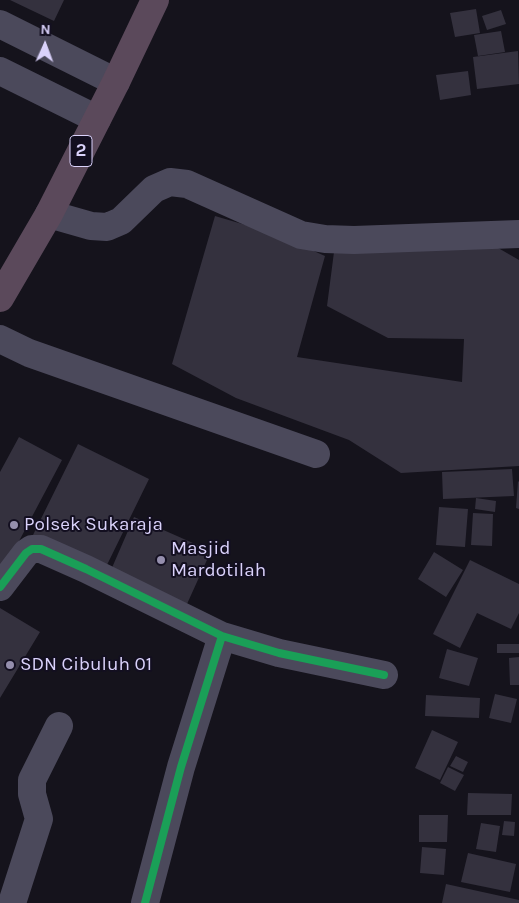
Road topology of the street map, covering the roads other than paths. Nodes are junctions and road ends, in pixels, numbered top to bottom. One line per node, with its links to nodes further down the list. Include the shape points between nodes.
1 (155, 0): 4 (highway, 2)
2 (0, 24): 4 (street)
3 (0, 72): 5 (street)
4 (116, 82): 5 (highway, 2)
5 (97, 119): 6 (highway, 2)
6 (49, 214): 7 (street, via 91,226 107,227 121,221 154,189 170,182 187,184 301,235 325,239); 8 (highway, 2)
7 (519, 234)
8 (0, 298)
9 (0, 339): 10 (street, via 29,353)
10 (316, 454)
11 (0, 587): 12 (street, via 26,553 41,549)
12 (222, 636): 13 (street, via 279,653); 16 (street, via 181,767)
13 (384, 675)
14 (59, 726): 15 (street, via 32,780 39,820)
15 (12, 903)
16 (145, 903)

